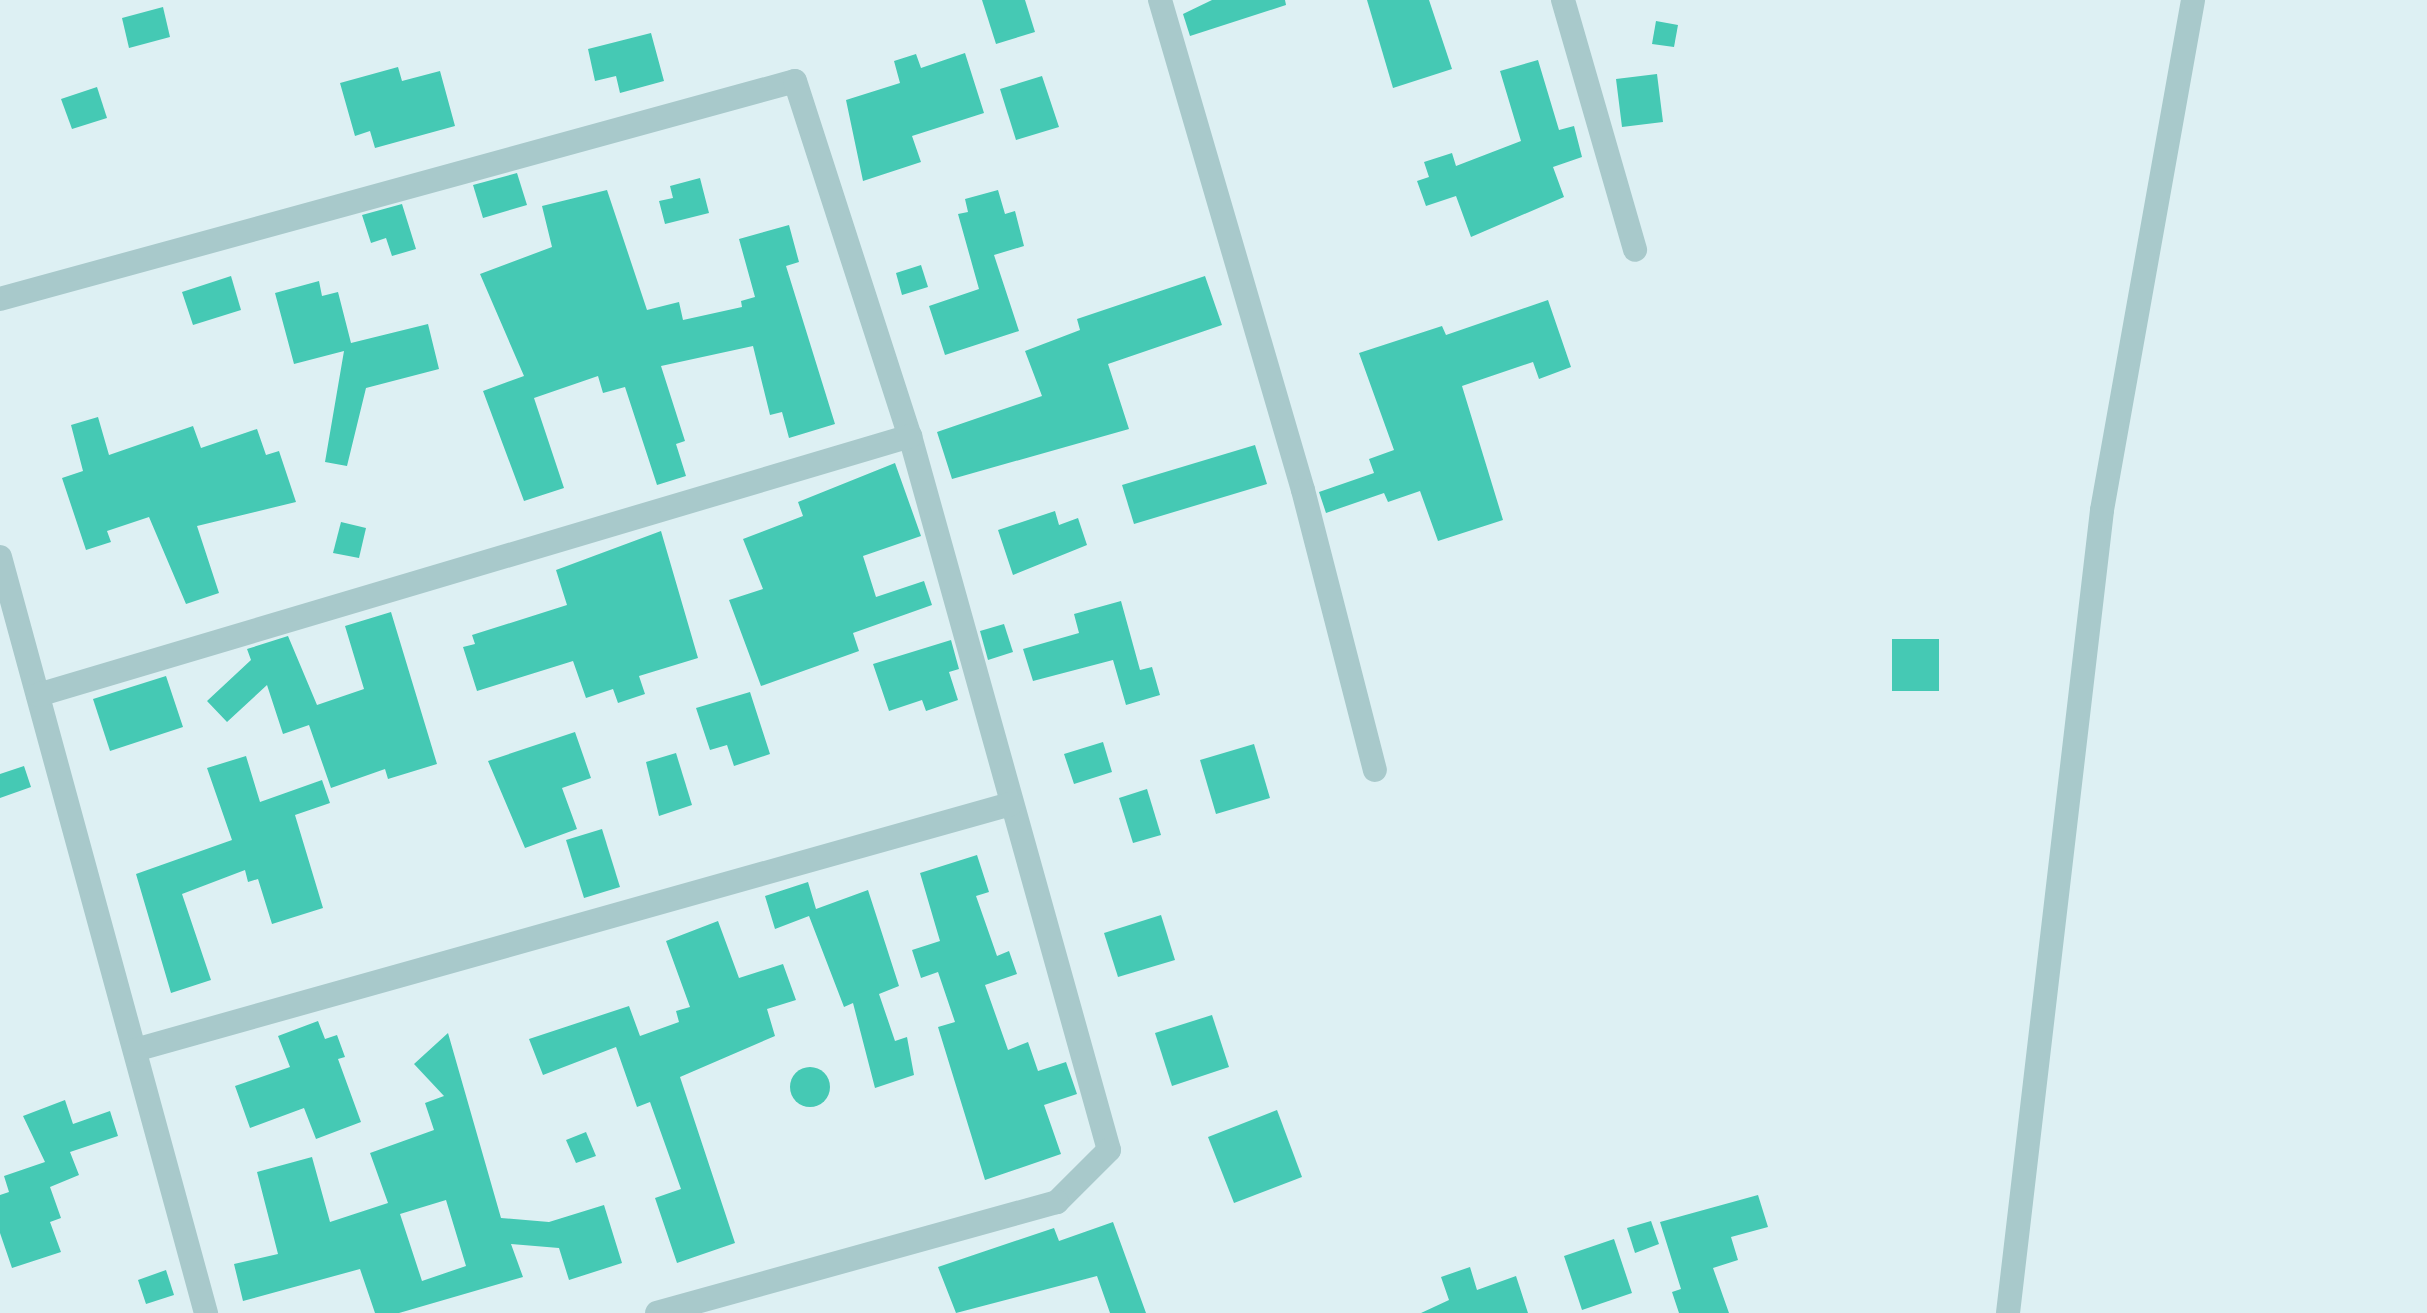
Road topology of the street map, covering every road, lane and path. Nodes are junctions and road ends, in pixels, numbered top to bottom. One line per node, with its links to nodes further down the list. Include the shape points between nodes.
1 (1160, 0): 9 (street, via 1303,490)
2 (1563, 0): 4 (street)
3 (2193, 0): 14 (street, via 2102,510)
4 (1635, 250)
5 (0, 299): 6 (street, via 795,81)
6 (910, 436): 8 (street); 10 (street)
7 (0, 557): 8 (street)
8 (38, 695): 11 (street)
9 (1375, 770)
10 (1011, 804): 11 (street); 13 (street, via 1109,1150 1057,1202)
11 (135, 1050): 12 (street)
12 (206, 1313)
13 (657, 1313)
14 (2008, 1313)

